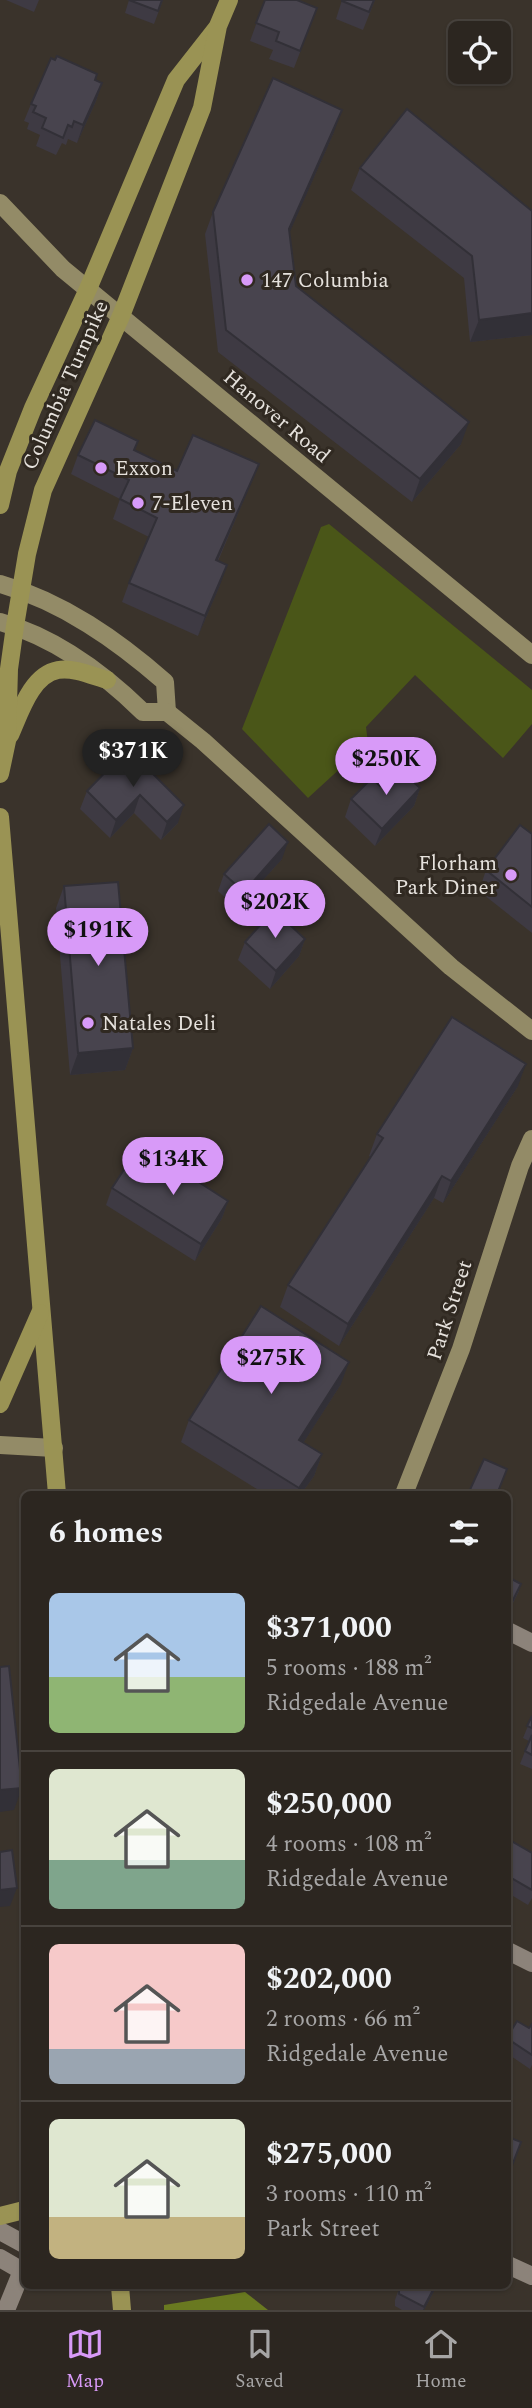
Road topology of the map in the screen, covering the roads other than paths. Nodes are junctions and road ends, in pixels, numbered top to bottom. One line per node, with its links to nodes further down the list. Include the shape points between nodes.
1 (229, 0): 2 (main road, Columbia Turnpike)
2 (218, 26): 4 (main road, Columbia Turnpike, via 176,80); 5 (main road, Columbia Turnpike, via 202,107)
3 (0, 203): 4 (main road, Hanover Road)
4 (88, 289): 5 (main road, Hanover Road); 6 (main road, Columbia Turnpike)
5 (121, 316): 10 (main road, Columbia Turnpike, via 43,490); 12 (main road, Hanover Road)
6 (19, 443): 7 (main road); 8 (main road, Columbia Turnpike)
7 (0, 468)
8 (0, 505)
9 (0, 584): 10 (main road)
10 (21, 590): 11 (main road, Columbia Turnpike); 14 (main road, via 73,614 130,651 165,682)
11 (7, 624): 13 (main road, via 36,635); 15 (main road, Columbia Turnpike)
12 (532, 655)
13 (107, 680): 14 (main road, via 143,712); 15 (main road, via 74,670 59,670 45,677 31,691)
14 (167, 712): 18 (main road, via 451,967)
15 (7, 741): 16 (main road, Columbia Turnpike)
16 (0, 774)
17 (0, 817): 20 (main road)
18 (532, 1031)
19 (532, 1139): 25 (main road, Park Street, via 461,1349)
20 (41, 1310): 21 (main road); 23 (main road)
21 (0, 1404)
22 (0, 1445): 23 (main road)
23 (54, 1448): 24 (main road)
24 (57, 1491)
25 (405, 1491)
26 (511, 1632): 27 (street)
27 (532, 1643)
28 (511, 1952): 29 (street)
29 (532, 1963)
30 (21, 2211): 31 (main road)
31 (0, 2216)
32 (0, 2231): 33 (street)
33 (21, 2242)
34 (0, 2258): 36 (street)
35 (511, 2266): 37 (street)
36 (21, 2268)
37 (532, 2276)
38 (21, 2277): 40 (street)
39 (120, 2289): 41 (main road)
40 (6, 2310)
41 (122, 2310)

